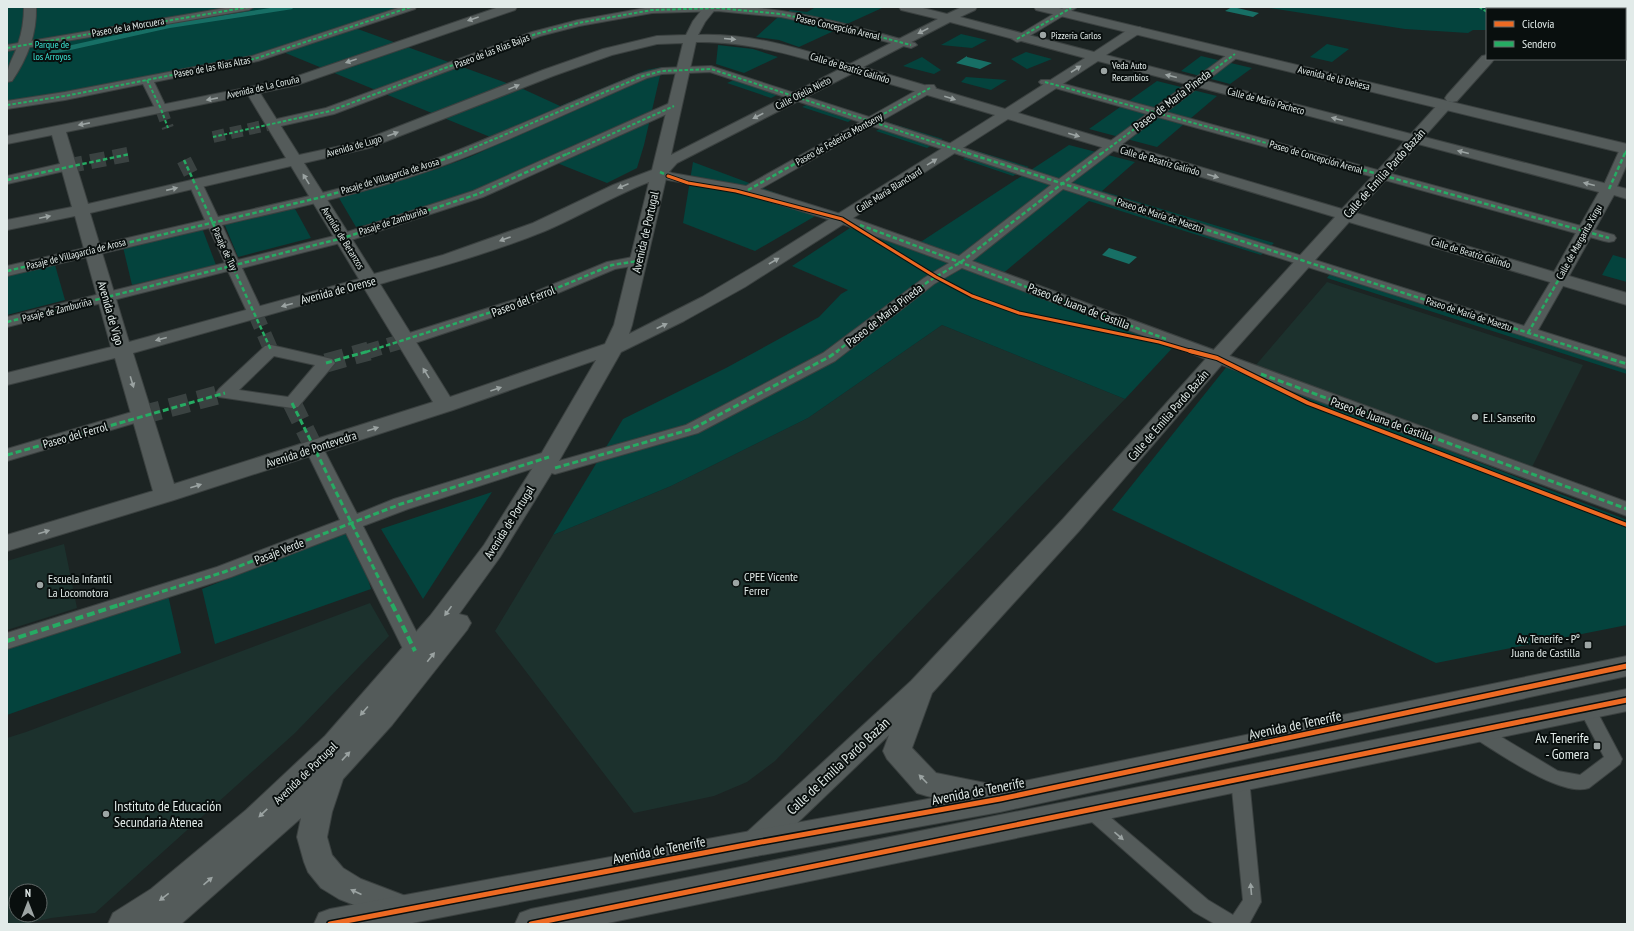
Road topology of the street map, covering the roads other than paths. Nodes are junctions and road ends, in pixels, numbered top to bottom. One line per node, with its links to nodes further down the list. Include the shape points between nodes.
1 (30, 7): 15 (street, via 31,22)
2 (249, 7): 15 (street, Paseo de la Morcuera)
3 (411, 7): 23 (street, Paseo de las Rías Altas, via 254,59)
4 (511, 7): 27 (street, Avenida de La Coruña, one-way to 27, via 292,82)
5 (905, 7): 10 (street, Calle de María Pacheco)
6 (971, 7): 10 (street, Calle Ofelia Nieto)
7 (1040, 7): 9 (street, Avenida de la Dehesa)
8 (714, 8): 12 (street, Avenida de Portugal, via 700,19 694,29); 14 (street, Paseo Concepción Arenal, via 808,19); 36 (street, Paseo de las Rías Bajas, via 652,10 578,23 536,34 330,111)
9 (1067, 9): 11 (street, Avenida de la Dehesa); 13 (street); 29 (street, Avenida de la Dehesa)
10 (948, 18): 13 (street, Calle de María Pacheco); 14 (street, Calle Ofelia Nieto, one-way to 14)
11 (1136, 30): 17 (street, Avenida de la Dehesa); 18 (street, Calle María Blanchard)
12 (696, 38): 20 (street, Avenida de Portugal); 21 (street, Calle de Beatriz Galindo, one-way to 21, via 765,44); 44 (street, Avenida de Lugo, one-way to 12, via 364,145 608,52 657,40)
13 (1019, 38): 18 (street, Calle de María Pacheco)
14 (906, 44): 21 (street, Calle Ofelia Nieto)
15 (23, 46): 16 (street, Paseo de la Morcuera); 22 (street)
16 (7, 48)
17 (1235, 54): 24 (street, Paseo de María Pineda); 29 (street, Avenida de la Dehesa)
18 (1095, 57): 24 (street, Calle de María Pacheco, one-way to 18); 25 (street, Calle María Blanchard, one-way to 18)
19 (1486, 60): 29 (street, Calle de Emilia Pardo Bazán)
20 (688, 69): 28 (street, Paseo de María de Maeztu, via 711,69); 31 (street, Avenida de Portugal); 46 (street, Avenida de Portugal); 54 (street, Pasaje de Villagarcía de Arosa, via 662,71 643,76 445,160)
21 (850, 69): 26 (street, Calle de Beatriz Galindo); 28 (street, Calle Ofelia Nieto)
22 (7, 78)
23 (147, 80): 30 (street, Paseo de las Rías Altas); 32 (street)
24 (1196, 82): 33 (street, Paseo de María Pineda); 38 (street, Calle de María Pacheco, one-way to 24)
25 (1049, 83): 33 (street, Paseo de Concepción Arenal); 34 (street, Calle María Blanchard)
26 (928, 90): 34 (street, Calle de Beatriz Galindo, one-way to 34); 35 (street, Paseo de Federica Montseny)
27 (252, 91): 32 (street, Avenida de La Coruña, one-way to 32); 36 (street, Avenida de Betanzos)
28 (796, 97): 35 (street, Paseo de María de Maeztu); 46 (street, Calle Ofelia Nieto, one-way to 46)
29 (1448, 101): 38 (street, Calle de Emilia Pardo Bazán); 40 (street, Avenida de la Dehesa); 43 (street, Avenida de la Dehesa)
30 (7, 105)
31 (674, 106): 46 (street, Avenida de Portugal); 61 (street, Pasaje de Zamburiña, via 478,194)
32 (161, 109): 37 (street, Avenida de La Coruña, one-way to 37)
33 (1155, 112): 41 (street, Paseo de María Pineda); 47 (street, Paseo de Concepción Arenal)
34 (1006, 115): 41 (street, Calle de Beatriz Galindo, one-way to 41); 42 (street, Calle María Blanchard)
35 (871, 121): 42 (street, Paseo de María de Maeztu); 52 (street, Paseo de Federica Montseny)
36 (272, 124): 44 (street, Avenida de Betanzos)
37 (58, 130): 39 (street, Avenida de La Coruña); 45 (street, Avenida de Vigo)
38 (1415, 139): 47 (street, Calle de Emilia Pardo Bazán); 51 (street, Calle de María Pacheco, one-way to 38)
39 (7, 140)
40 (1627, 140)
41 (1111, 146): 50 (street, Paseo de María Pineda); 56 (street, Calle de Beatriz Galindo, one-way to 56)
42 (954, 149): 50 (street, Paseo de María de Maeztu); 57 (street, Calle María Blanchard, one-way to 42)
43 (1627, 149): 51 (street, Calle de Margarita Xirgu)
44 (295, 161): 49 (street, Avenida de Lugo); 54 (street, Avenida de Betanzos, one-way to 44)
45 (68, 166): 48 (street); 55 (street, Avenida de Vigo)
46 (666, 169): 52 (street, Paseo de Juana de Castilla); 64 (street, Avenida de Portugal); 70 (street, Avenida de Orense, one-way to 70, via 619,188 539,227 449,259); 77 (street, Avenida de Portugal, via 635,324)
47 (1381, 175): 56 (street, Calle de Emilia Pardo Bazán); 60 (street, Paseo de Concepción Arenal)
48 (7, 180)
49 (196, 184): 55 (street, Avenida de Lugo, one-way to 49); 58 (street, Pasaje de Tuy)
50 (1061, 184): 65 (street, Paseo de María de Maeztu); 66 (street, Paseo de María Pineda)
51 (1609, 189): 53 (street, Calle de María Pacheco); 60 (street, Calle de Margarita Xirgu)
52 (748, 190): 57 (street, Paseo de Juana de Castilla)
53 (1627, 194)
54 (318, 198): 58 (street, Pasaje de Villagarcía de Arosa); 61 (street, Avenida de Betanzos)
55 (81, 210): 59 (street, Avenida de Lugo, one-way to 55); 63 (street, Avenida de Vigo)
56 (1346, 215): 65 (street, Calle de Emilia Pardo Bazán); 69 (street, Calle de Beatriz Galindo)
57 (842, 219): 66 (street, Paseo de Juana de Castilla); 77 (street, Calle María Blanchard, one-way to 57, via 669,323)
58 (213, 222): 63 (street, Pasaje de Villagarcía de Arosa); 67 (street, Pasaje de Tuy)
59 (7, 225)
60 (1584, 232): 62 (street, Paseo de Concepción Arenal); 69 (street, Calle de Margarita Xirgu)
61 (342, 238): 67 (street, Pasaje de Zamburiña); 70 (street, Avenida de Betanzos)
62 (1609, 238)
63 (93, 250): 68 (street, Pasaje de Villagarcía de Arosa); 71 (street, Avenida de Vigo)
64 (638, 261): 76 (street, Paseo del Ferrol, via 612,265 526,300); 77 (street, Avenida de Portugal, via 623,325)
65 (1304, 261): 75 (street, Paseo de María de Maeztu); 79 (street, Calle de Emilia Pardo Bazán)
66 (961, 262): 79 (street, Paseo de Juana de Castilla); 87 (street, Paseo de María Pineda, via 929,281 829,357 692,429)
67 (233, 265): 71 (street, Pasaje de Zamburiña); 73 (street, Pasaje de Tuy)
68 (7, 271)
69 (1559, 279): 72 (street, Calle de Beatriz Galindo); 75 (street, Calle de Margarita Xirgu)
70 (370, 282): 73 (street, Avenida de Orense, one-way to 73); 76 (street, Avenida de Betanzos)
71 (107, 297): 74 (street, Pasaje de Zamburiña); 78 (street, Avenida de Vigo)
72 (1627, 299)
73 (255, 313): 78 (street, Avenida de Orense, one-way to 78)
74 (7, 322)
75 (1528, 333): 81 (street, Paseo de María de Maeztu)
76 (406, 340): 83 (street, Avenida de Betanzos, one-way to 76)
77 (621, 345): 83 (street, Avenida de Pontevedra, one-way to 77); 87 (street, Avenida de Portugal)
78 (122, 350): 82 (street, Avenida de Orense); 84 (street, Avenida de Vigo, one-way to 84)
79 (1217, 358): 89 (street, Paseo de Juana de Castilla); 95 (street, Calle de Emilia Pardo Bazán, via 1076,519)
80 (326, 363): 80 (street, via 270,350 225,393 292,403)
81 (1627, 364)
82 (7, 379)
83 (446, 406): 85 (street, Avenida de Pontevedra, one-way to 83)
84 (142, 416): 86 (street, Paseo del Ferrol); 88 (street, Avenida de Vigo)
85 (314, 448): 88 (street, Avenida de Pontevedra, one-way to 85); 90 (street)
86 (7, 455)
87 (552, 463): 90 (street, Pasaje Verde, via 401,504); 93 (street, Avenida de Portugal, one-way to 93, via 492,551); 99 (street, Avenida de Portugal, one-way to 87, via 382,717 456,627 509,549)
88 (166, 495): 91 (street, Avenida de Pontevedra, one-way to 88)
89 (1627, 509)
90 (351, 523): 92 (street, Pasaje Verde, via 224,572); 93 (street)
91 (7, 543)
92 (7, 641)
93 (415, 651): 105 (street, Avenida de Portugal, one-way to 105, via 335,744 257,819 162,899)
94 (1627, 666): 101 (street, Avenida de Tenerife)
95 (921, 688): 101 (street, Calle de Emilia Pardo Bazán, one-way to 95, via 927,784 897,752); 103 (street, Calle de Emilia Pardo Bazán)
96 (1627, 700): 97 (street)
97 (1587, 709): 98 (street); 98 (lane, via 1614,759 1583,783 1554,777)
98 (1477, 731): 100 (street)
99 (331, 772): 104 (street, Avenida de Portugal, one-way to 99, via 350,889 332,878 319,862 312,836 317,812); 106 (street, Avenida de Portugal, one-way to 99, via 267,831)
100 (1240, 779): 102 (street); 110 (lane, one-way to 100, via 1252,902)
101 (1000, 799): 103 (street, Avenida de Tenerife)
102 (1090, 810): 108 (street); 109 (lane, one-way to 109, via 1201,906)
103 (756, 843): 104 (street, Avenida de Tenerife)
104 (406, 910): 107 (street, Avenida de Tenerife)
105 (124, 924)
106 (157, 924)
107 (330, 924)
108 (531, 924)
109 (1232, 924)
110 (1238, 924)

